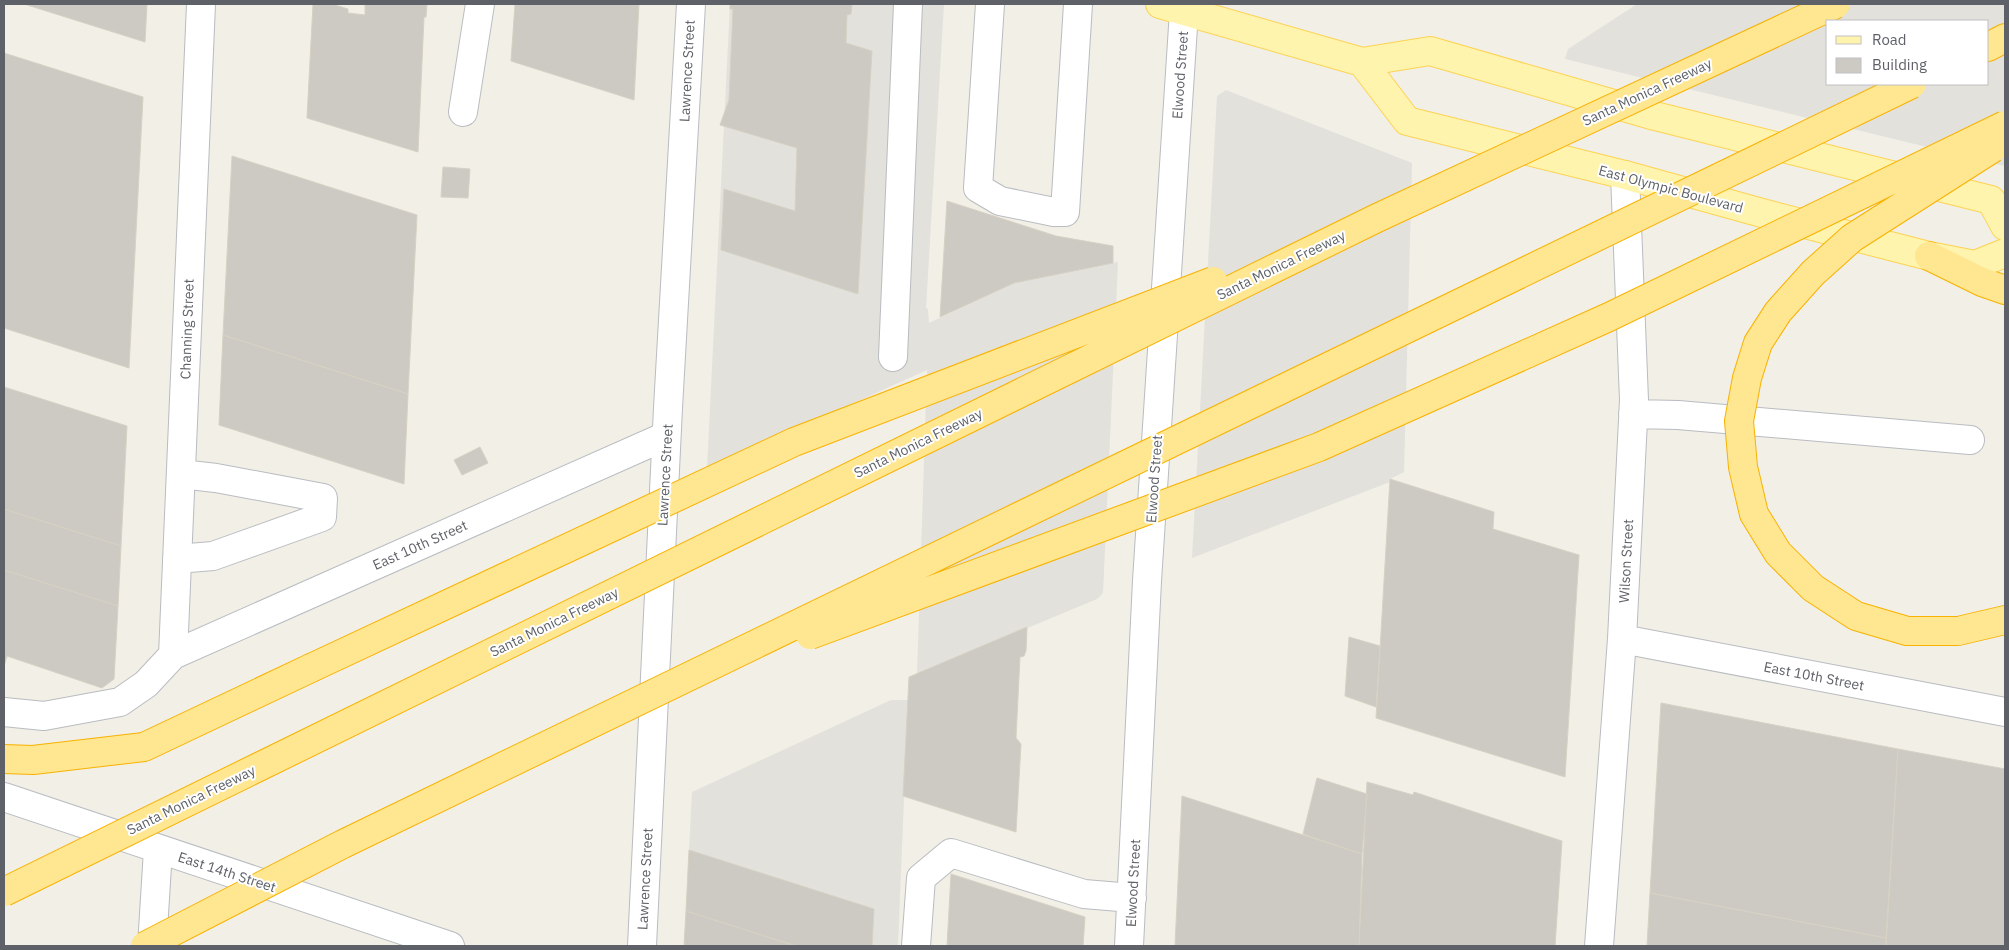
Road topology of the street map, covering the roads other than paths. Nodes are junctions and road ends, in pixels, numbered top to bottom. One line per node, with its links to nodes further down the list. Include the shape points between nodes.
1 (201, 4): 26 (street, Channing Street)
2 (480, 4): 13 (street)
3 (691, 4): 24 (street, Lawrence Street)
4 (908, 4): 22 (street)
5 (990, 4): 6 (street, via 978,188 1000,201 1054,212 1065,212)
6 (1078, 4)
7 (1836, 4): 17 (highway, Santa Monica Freeway, bridge)
8 (1172, 8): 11 (main road); 38 (street, Elwood Street)
9 (2005, 38): 10 (highway)
10 (1989, 46)
11 (1362, 62): 16 (main road, East Olympic Boulevard, via 1407,121); 18 (main road, via 1430,51 1656,116 1991,200)
12 (1910, 85): 31 (highway, bridge)
13 (463, 112)
14 (2005, 125): 31 (highway, bridge, via 1608,317 1319,447)
15 (2005, 140): 28 (highway, bridge, via 1852,238 1813,273 1778,312 1758,343 1739,421 1743,468 1754,514 1778,553 1813,588 1856,616 1907,631 1958,631)
16 (1625, 175): 20 (main road, East Olympic Boulevard); 23 (street, Wilson Street)
17 (1378, 218): 34 (highway, bridge, via 794,442 144,747 33,760); 37 (highway, Santa Monica Freeway, bridge)
18 (2005, 226)
19 (2005, 253): 20 (main road, East Olympic Boulevard, via 1976,265)
20 (1928, 256): 21 (highway)
21 (2005, 290)
22 (893, 358)
23 (1633, 414): 25 (street); 29 (street, Wilson Street)
24 (666, 436): 30 (street, East 10th Street); 42 (street, Lawrence Street)
25 (1970, 440)
26 (180, 474): 27 (street, Channing Street); 27 (street, via 323,498 322,517 213,556)
27 (177, 559): 30 (street, Channing Street)
28 (2005, 620)
29 (1622, 639): 33 (street, East 10th Street); 45 (street, Wilson Street)
30 (173, 655): 32 (street, via 146,684 120,702 44,716)
31 (656, 692): 39 (highway, bridge, via 343,844)
32 (4, 712)
33 (2005, 712)
34 (4, 759)
35 (4, 797): 36 (street, East 14th Street)
36 (158, 850): 40 (street); 41 (street, East 14th Street)
37 (4, 892)
38 (1132, 898): 43 (street, via 1084,894 951,853 921,878); 44 (street, Elwood Street)
39 (145, 946)
40 (152, 946)
41 (450, 946)
42 (642, 946)
43 (916, 946)
44 (1130, 946)
45 (1599, 946)

